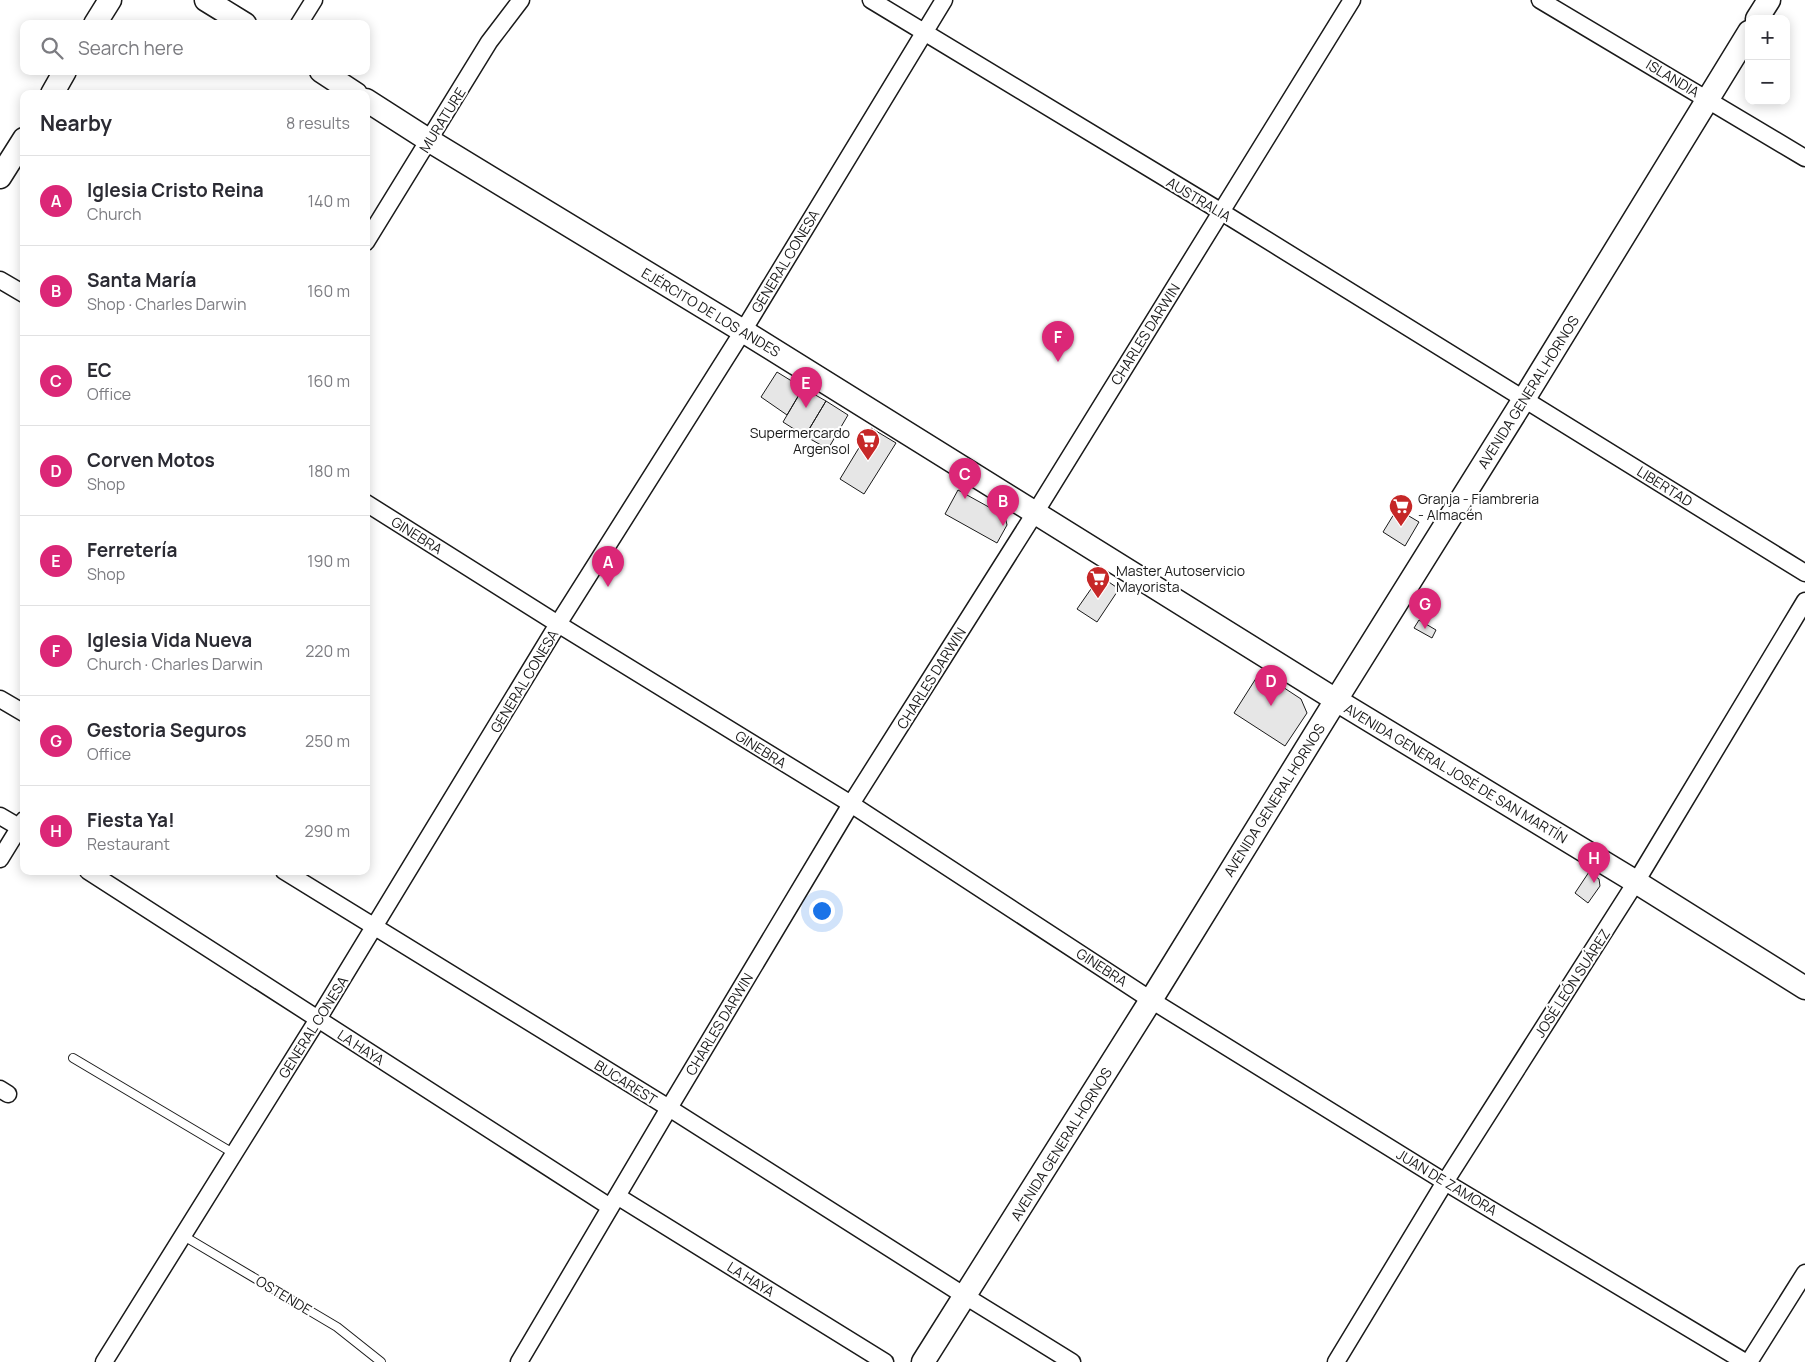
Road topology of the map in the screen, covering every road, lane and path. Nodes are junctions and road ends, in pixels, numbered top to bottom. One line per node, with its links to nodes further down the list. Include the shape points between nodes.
1 (110, 0): 11 (main road)
2 (206, 0): 12 (main road)
3 (314, 0): 13 (street)
4 (521, 0): 22 (street, MURATURE, via 489,42)
5 (871, 0): 14 (street, AUSTRALIA)
6 (944, 0): 14 (street, GENERAL CONESA)
7 (1352, 0): 26 (street, CHARLES DARWIN)
8 (1540, 0): 20 (street, ISLANDIA)
9 (1769, 0): 10 (main road)
10 (1760, 15)
11 (98, 20)
12 (238, 20)
13 (302, 20)
14 (923, 33): 26 (street, AUSTRALIA); 30 (street, GENERAL CONESA)
15 (1745, 38): 20 (main road, AVENIDA GENERAL HORNOS)
16 (64, 75): 18 (main road)
17 (327, 75): 19 (main road)
18 (54, 90)
19 (350, 90)
20 (1707, 99): 24 (street, ISLANDIA); 31 (main road, AVENIDA GENERAL HORNOS)
21 (370, 103): 22 (main road, EJÉRCITO DE LOS ANDES)
22 (430, 141): 27 (street, MURATURE); 30 (main road, EJÉRCITO DE LOS ANDES)
23 (20, 145): 25 (main road)
24 (1805, 158)
25 (0, 177)
26 (1220, 211): 31 (street, AUSTRALIA); 33 (street, CHARLES DARWIN)
27 (370, 236)
28 (0, 280): 29 (street)
29 (20, 292)
30 (743, 331): 33 (main road, EJÉRCITO DE LOS ANDES); 36 (street, GENERAL CONESA)
31 (1524, 399): 34 (street, LIBERTAD); 38 (main road, AVENIDA GENERAL HORNOS)
32 (370, 506): 36 (street, GINEBRA)
33 (1035, 513): 38 (main road, EJÉRCITO DE LOS ANDES); 40 (street, CHARLES DARWIN)
34 (1805, 573)
35 (1805, 601): 47 (street, JOSÉ LEÓN SUÁREZ)
36 (558, 624): 40 (street, GINEBRA); 48 (street, GENERAL CONESA)
37 (0, 698): 39 (street)
38 (1336, 700): 47 (main road, AVENIDA GENERAL JOSÉ DE SAN MARTÍN); 50 (main road, AVENIDA GENERAL HORNOS)
39 (20, 710)
40 (851, 804): 50 (street, GINEBRA); 53 (street, CHARLES DARWIN)
41 (0, 816): 42 (street)
42 (20, 825)
43 (20, 829): 44 (street)
44 (0, 859)
45 (94, 875): 51 (street, LA HAYA)
46 (291, 875): 48 (street, BUCAREST)
47 (1636, 882): 49 (main road, AVENIDA GENERAL JOSÉ DE SAN MARTÍN); 55 (street, JOSÉ LEÓN SUÁREZ)
48 (375, 926): 51 (street, GENERAL CONESA); 53 (street, BUCAREST)
49 (1805, 988)
50 (1151, 1000): 55 (street, JUAN DE ZAMORA); 59 (main road, AVENIDA GENERAL HORNOS)
51 (318, 1020): 54 (street, GENERAL CONESA); 56 (street, LA HAYA)
52 (73, 1058): 54 (lane)
53 (669, 1108): 56 (street, CHARLES DARWIN); 59 (street, BUCAREST)
54 (233, 1153): 57 (street, GENERAL CONESA)
55 (1445, 1182): 66 (street, JOSÉ LEÓN SUÁREZ); 67 (street, JUAN DE ZAMORA)
56 (613, 1202): 62 (street, CHARLES DARWIN); 63 (street, LA HAYA)
57 (182, 1235): 60 (street, GENERAL CONESA); 61 (lane, OSTENDE, via 337,1327)
58 (1805, 1273): 68 (street)
59 (965, 1296): 64 (main road, AVENIDA GENERAL HORNOS); 65 (street, BUCAREST)
60 (104, 1362)
61 (381, 1362)
62 (519, 1362)
63 (885, 1362)
64 (923, 1362)
65 (1072, 1362)
66 (1336, 1362)
67 (1745, 1362)
68 (1749, 1362)

